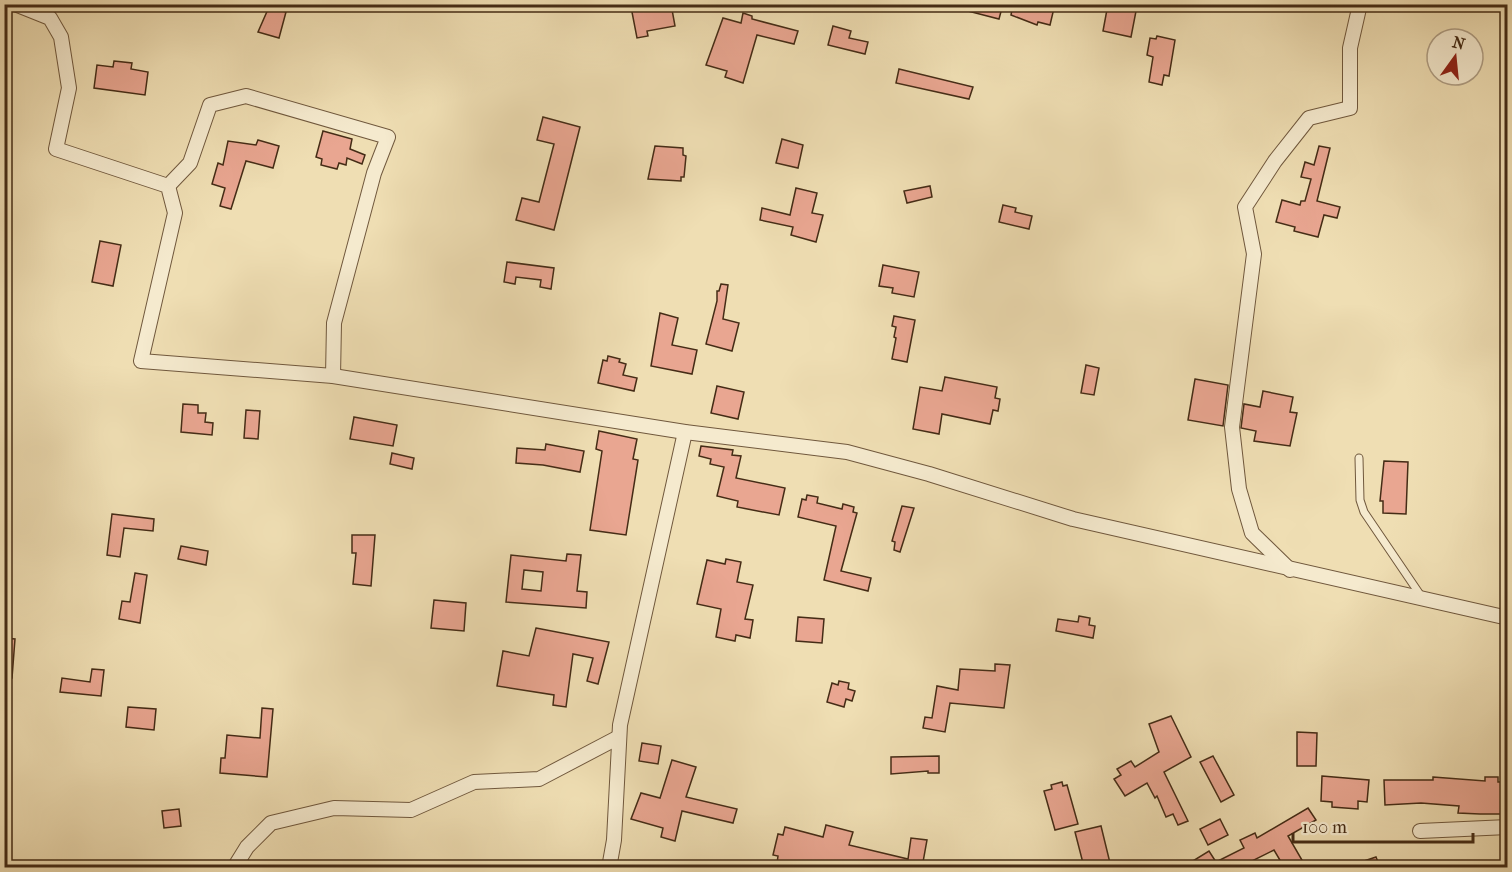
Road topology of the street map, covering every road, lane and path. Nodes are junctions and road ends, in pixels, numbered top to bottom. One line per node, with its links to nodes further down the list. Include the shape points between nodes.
1 (15, 4): 3 (street, via 50,18 61,37 69,88 56,149)
2 (1360, 4): 7 (street, via 1350,48 1350,108 1309,118 1245,207 1254,254 1232,427 1239,489 1252,533)
3 (168, 186): 4 (street, via 175,213 141,361); 4 (street, via 190,163 210,105 246,96 388,137 374,173 334,323)
4 (333, 375): 5 (street)
5 (685, 432): 7 (street, via 847,452 1073,519); 10 (street)
6 (1359, 458): 8 (lane, via 1360,500 1365,513)
7 (1290, 570): 8 (street)
8 (1422, 598): 9 (street)
9 (1508, 618)
10 (619, 737): 13 (street, via 539,779 474,782 411,810 334,808 271,823); 14 (street)
11 (1508, 827): 12 (street)
12 (1420, 831)
13 (234, 867)
14 (609, 867)

